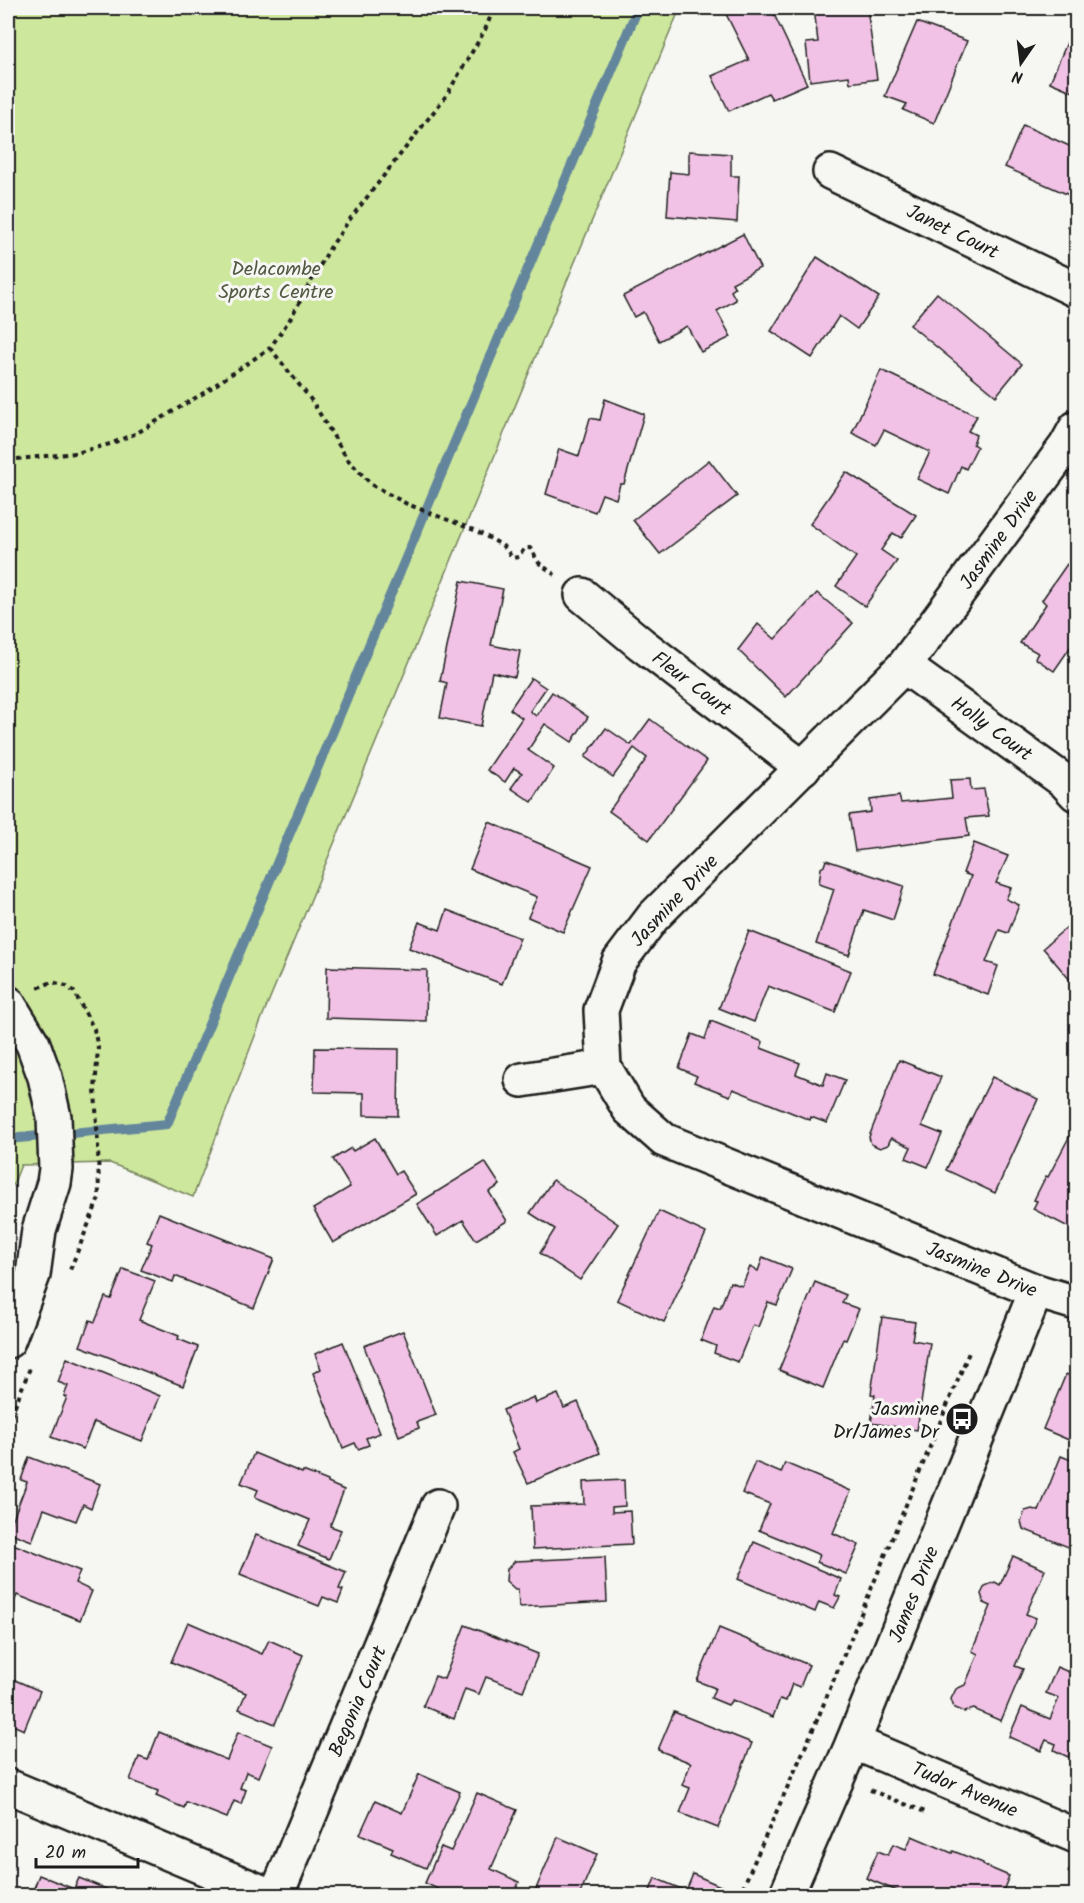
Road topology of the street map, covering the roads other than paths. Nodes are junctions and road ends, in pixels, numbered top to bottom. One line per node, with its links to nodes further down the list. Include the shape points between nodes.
1 (830, 172): 2 (street, Janet Court)
2 (1077, 290)
3 (1077, 428): 5 (street, Jasmine Drive)
4 (582, 595): 6 (street, Fleur Court)
5 (904, 666): 6 (street, Jasmine Drive); 7 (street, Holly Court, via 1065,781)
6 (803, 768): 9 (street, Jasmine Drive, via 653,918 619,962 601,1010)
7 (1077, 794)
8 (8, 1003): 13 (street, via 33,1044 45,1077 54,1117 56,1169 39,1230 33,1275)
9 (604, 1067): 10 (street); 11 (street, Jasmine Drive, via 629,1109 664,1140)
10 (522, 1080)
11 (1036, 1291): 12 (street, Jasmine Drive); 15 (street, James Drive)
12 (1077, 1303)
13 (8, 1341)
14 (438, 1506): 19 (street, Begonia Court)
15 (853, 1742): 17 (street, Tudor Avenue); 20 (street, James Drive)
16 (8, 1786): 18 (street)
17 (1077, 1836)
18 (271, 1896)
19 (276, 1896)
20 (786, 1896)

